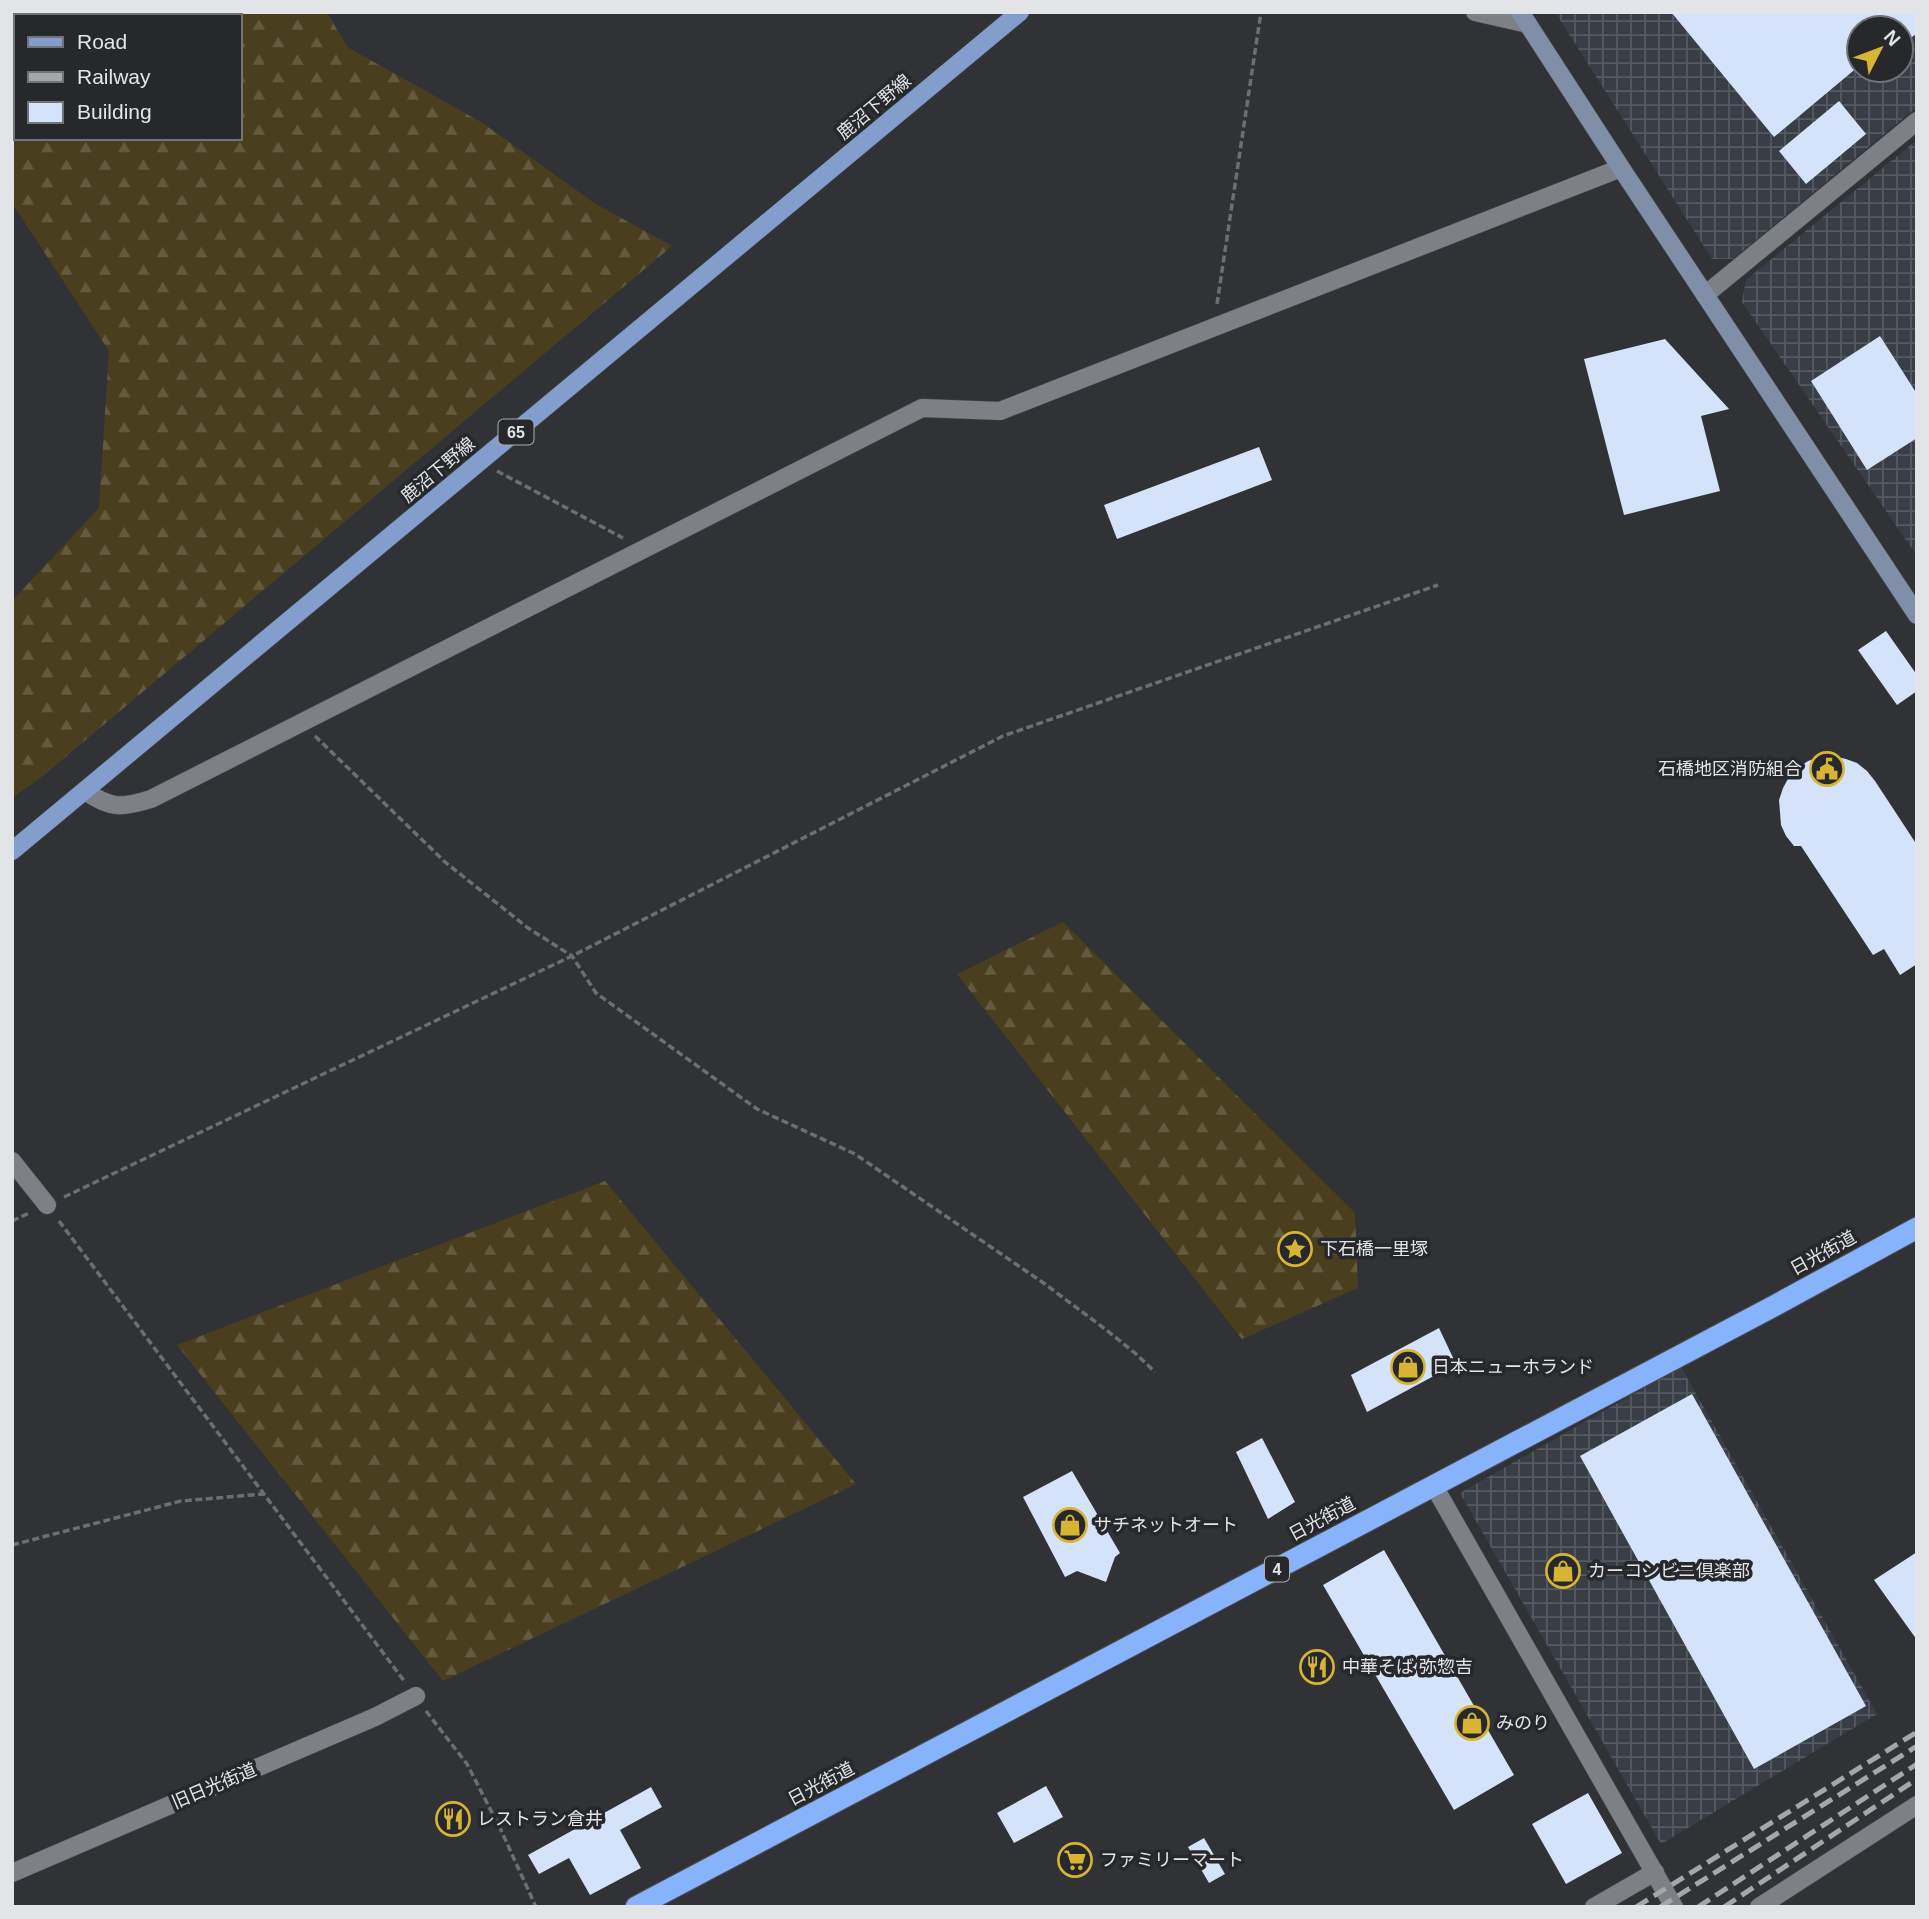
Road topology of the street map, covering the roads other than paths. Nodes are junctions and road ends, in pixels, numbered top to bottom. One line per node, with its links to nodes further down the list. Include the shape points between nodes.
1 (1020, 12): 8 (main road, 鹿沼下野線 / 65)
2 (1475, 12): 3 (street)
3 (1524, 18): 5 (street)
4 (1917, 121): 6 (street)
5 (1621, 168): 6 (street); 8 (street, via 1000,411 922,408 151,799 130,805 103,804)
6 (1705, 295): 7 (street)
7 (1917, 615)
8 (85, 792): 9 (main road, 鹿沼下野線 / 65)
9 (12, 851)
10 (12, 1161): 11 (street)
11 (47, 1205)
12 (1917, 1228): 13 (highway, 日光街道 / 4)
13 (1434, 1486): 16 (street); 18 (highway, 日光街道 / 4)
14 (416, 1696): 17 (street, 旧日光街道)
15 (1917, 1805): 21 (street)
16 (1655, 1872): 19 (street); 20 (street)
17 (12, 1873)
18 (636, 1907)
19 (1594, 1907)
20 (1674, 1907)
21 (1759, 1907)

